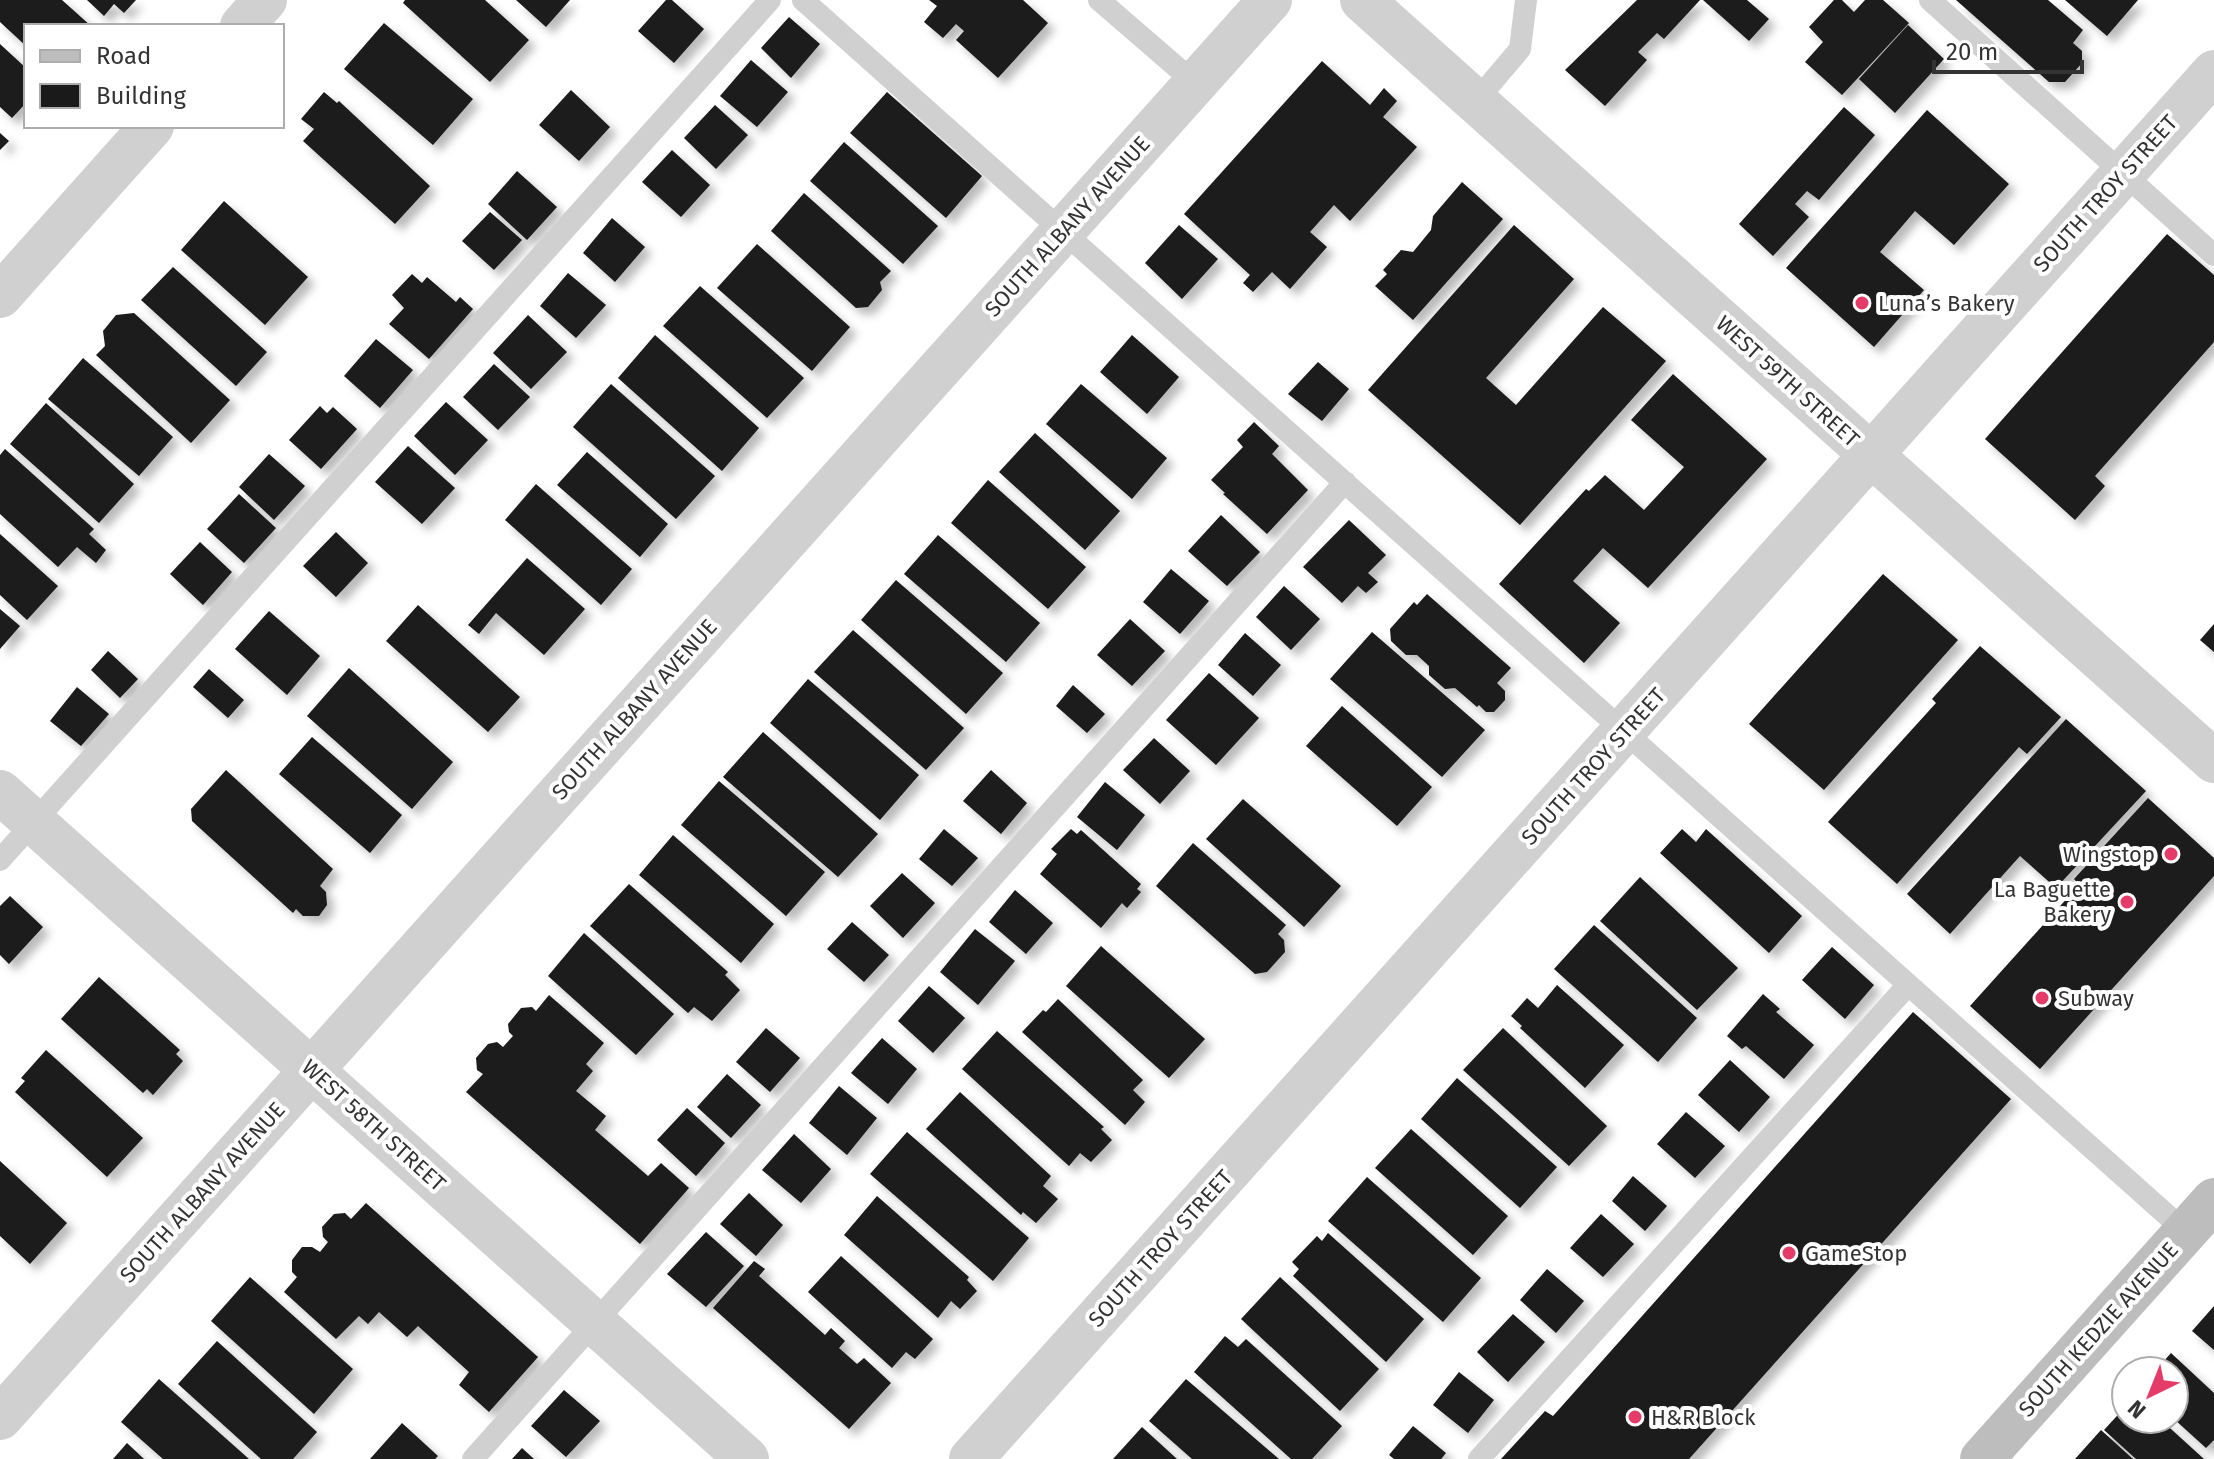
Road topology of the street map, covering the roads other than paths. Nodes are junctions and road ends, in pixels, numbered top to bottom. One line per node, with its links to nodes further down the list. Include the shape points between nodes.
1 (265, 0): 9 (street)
2 (770, 0): 23 (lane)
3 (803, 0): 15 (lane)
4 (1099, 0): 11 (lane)
5 (1270, 0): 11 (street, SOUTH ALBANY AVENUE)
6 (1362, 0): 12 (street, WEST 59TH STREET)
7 (1526, 0): 12 (lane, via 1520,49)
8 (1930, 0): 14 (lane)
9 (244, 24)
10 (2214, 72): 14 (street, SOUTH TROY STREET)
11 (1195, 83): 15 (street, SOUTH ALBANY AVENUE)
12 (1476, 101): 18 (street, WEST 59TH STREET)
13 (150, 128): 17 (street)
14 (2123, 173): 16 (lane); 18 (street, SOUTH TROY STREET)
15 (1063, 231): 19 (lane); 26 (street, SOUTH ALBANY AVENUE)
16 (2214, 255)
17 (0, 296)
18 (1871, 455): 20 (street, SOUTH TROY STREET); 21 (street, WEST 59TH STREET)
19 (1345, 482): 20 (lane); 28 (lane)
20 (1624, 731): 25 (lane); 32 (street, SOUTH TROY STREET)
21 (2214, 761)
22 (0, 792): 23 (street, WEST 58TH STREET)
23 (34, 822): 24 (lane); 26 (street, WEST 58TH STREET)
24 (0, 860)
25 (1908, 985): 27 (lane); 33 (lane)
26 (311, 1069): 28 (street, WEST 58TH STREET); 29 (street, SOUTH ALBANY AVENUE)
27 (2200, 1216): 34 (main road, SOUTH KEDZIE AVENUE)
28 (595, 1323): 30 (lane); 31 (street, WEST 58TH STREET)
29 (0, 1418)
30 (473, 1459)
31 (747, 1459)
32 (971, 1459)
33 (1479, 1459)
34 (1982, 1459)

